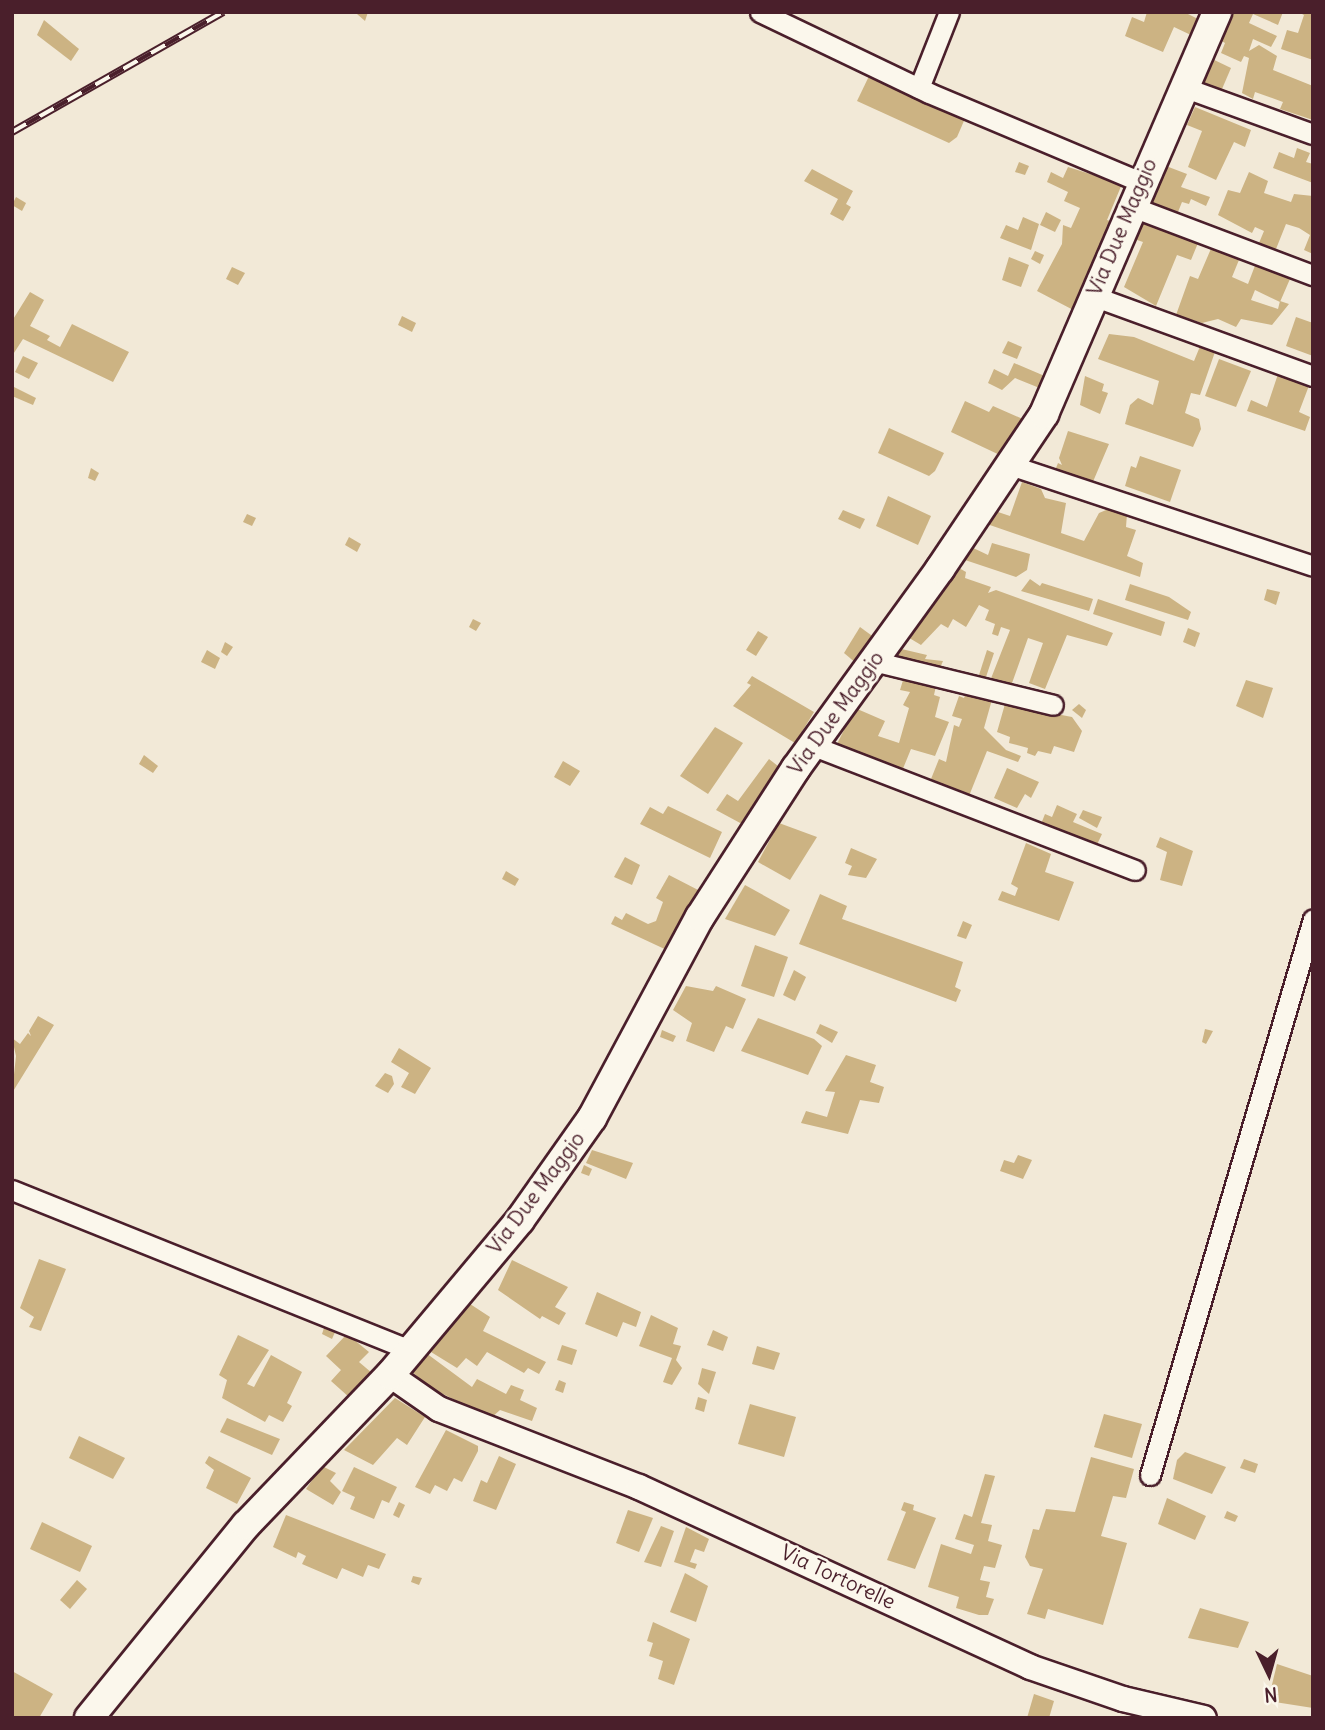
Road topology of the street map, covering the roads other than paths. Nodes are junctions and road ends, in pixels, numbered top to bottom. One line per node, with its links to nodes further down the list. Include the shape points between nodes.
1 (760, 12): 5 (street)
2 (949, 12): 5 (street)
3 (1217, 12): 4 (main road, Via Due Maggio)
4 (1183, 87): 6 (street); 7 (main road, Via Due Maggio)
5 (919, 88): 7 (street)
6 (1313, 134)
7 (1135, 194): 8 (street); 9 (main road, Via Due Maggio)
8 (1313, 275)
9 (1093, 296): 10 (street); 11 (main road, Via Due Maggio, via 1044,414)
10 (1313, 376)
11 (1010, 465): 12 (street); 13 (main road, Via Due Maggio)
12 (1313, 566)
13 (873, 661): 14 (street); 15 (main road, Via Due Maggio)
14 (1053, 705)
15 (811, 745): 16 (street); 19 (main road, Via Due Maggio, via 701,917 592,1118 520,1220)
16 (1135, 870)
17 (1313, 919): 21 (street)
18 (12, 1190): 19 (street)
19 (408, 1349): 20 (main road, Via Due Maggio)
20 (390, 1375): 22 (main road, Via Due Maggio, via 246,1525); 23 (street, Via Tortorelle, via 439,1409 639,1487 1030,1667 1123,1699)
21 (1150, 1475)
22 (89, 1718)
23 (1204, 1718)

